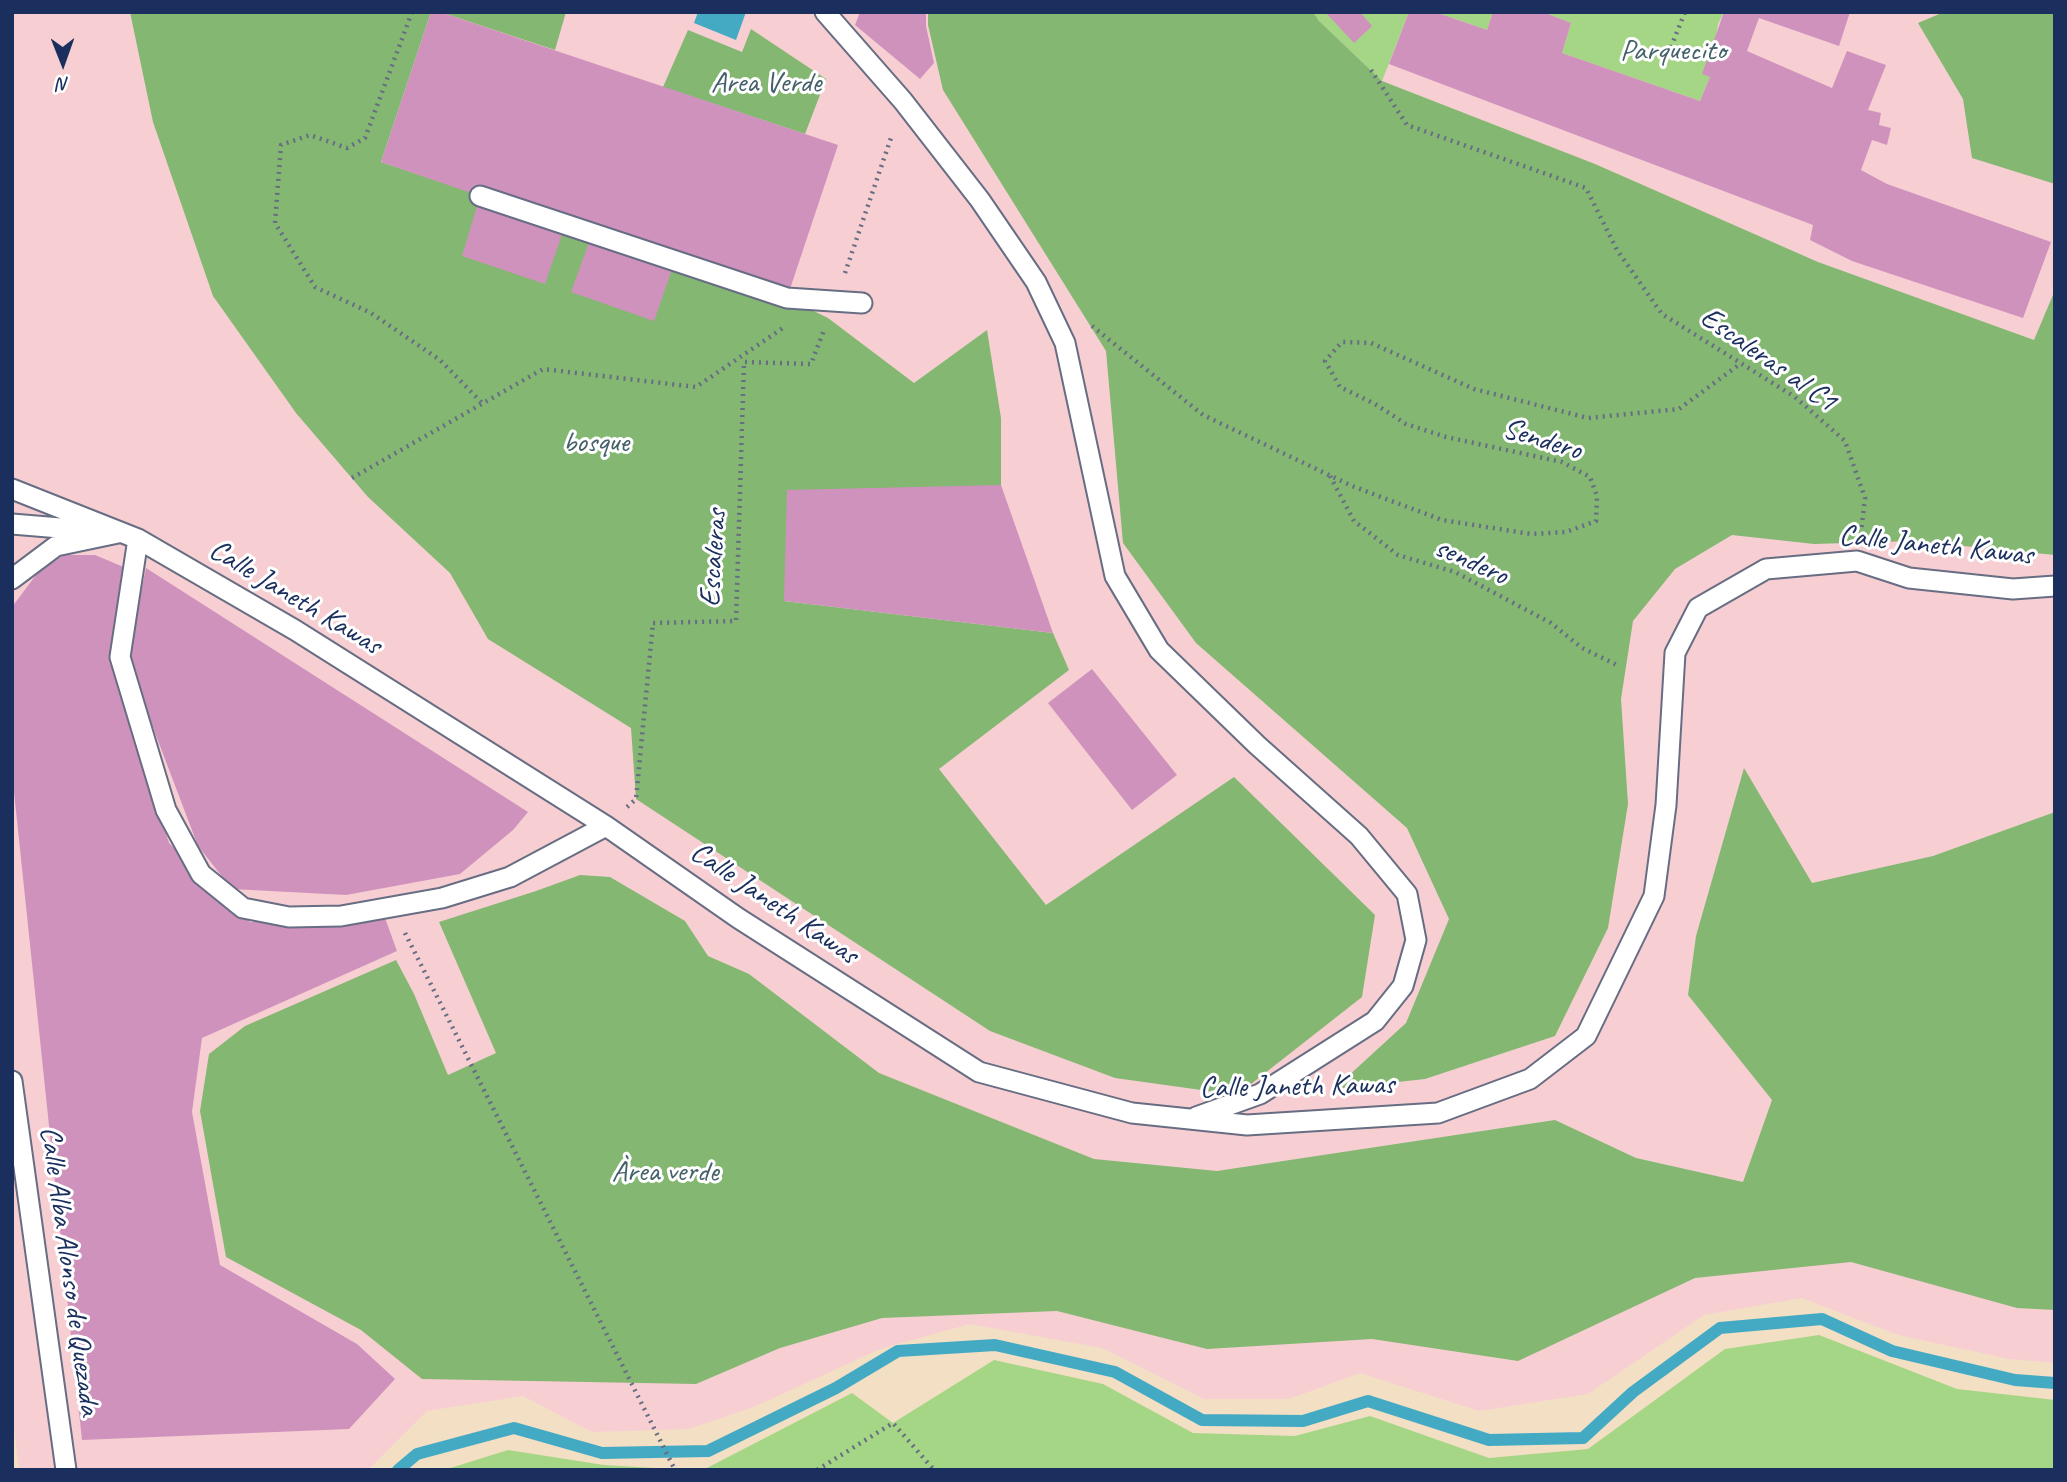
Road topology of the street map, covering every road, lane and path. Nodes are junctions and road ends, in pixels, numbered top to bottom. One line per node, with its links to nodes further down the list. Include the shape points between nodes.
1 (412, 12): 13 (path, via 365,138 346,148 310,135 281,145 275,223 315,287 371,313 440,360)
2 (825, 12): 6 (lane)
3 (1685, 12): 4 (path)
4 (1671, 47)
5 (1371, 70): 12 (path, Escaleras al C1, via 1407,125 1586,188 1617,250 1662,314)
6 (903, 101): 9 (path); 28 (lane, via 1036,282 1065,343 1115,576 1160,650 1359,836 1407,894 1416,940 1403,986 1375,1021 1260,1094)
7 (480, 196): 9 (lane)
8 (862, 303): 9 (lane)
9 (832, 310): 24 (path, Escaleras, via 811,365 744,362 736,621 653,623)
10 (1088, 323): 14 (path, Sendero, via 1203,415)
11 (794, 325): 13 (path, via 696,387 543,369)
12 (1740, 364): 14 (path, Sendero, via 1679,409 1588,418 1474,389 1371,343 1342,342 1325,361 1340,387 1406,424 1562,462 1590,477 1597,496 1596,521 1566,532 1531,534 1442,520); 20 (path, Escaleras al C1, via 1795,397 1845,441 1865,498)
13 (483, 404): 15 (path)
14 (1329, 476): 23 (path, sendero, via 1354,521 1398,555 1455,572)
15 (352, 478)
16 (12, 489): 18 (lane)
17 (12, 524): 18 (lane)
18 (118, 533): 19 (lane, Calle Janeth Kawas); 21 (lane, via 56,546)
19 (138, 539): 25 (lane, Calle Janeth Kawas, via 295,630); 26 (lane, via 120,657 166,810 201,874 243,908 289,916 341,916)
20 (1857, 561): 22 (lane, Calle Janeth Kawas, via 1909,578 2013,589); 28 (lane, Calle Janeth Kawas, via 1766,569 1698,608 1675,653 1666,805 1654,896 1586,1036 1530,1079 1438,1113 1247,1125)
21 (12, 579)
22 (2055, 586)
23 (1617, 665)
24 (636, 799)
25 (607, 826): 26 (lane, via 510,877); 28 (lane, Calle Janeth Kawas, via 738,918 979,1072 1132,1113)
26 (392, 908): 30 (path)
27 (12, 1081): 29 (lane, Calle Alba Alonso de Quezada)
28 (1188, 1120)
29 (66, 1470)
30 (675, 1470)
31 (817, 1470): 32 (path, via 893,1423)
32 (934, 1470)

